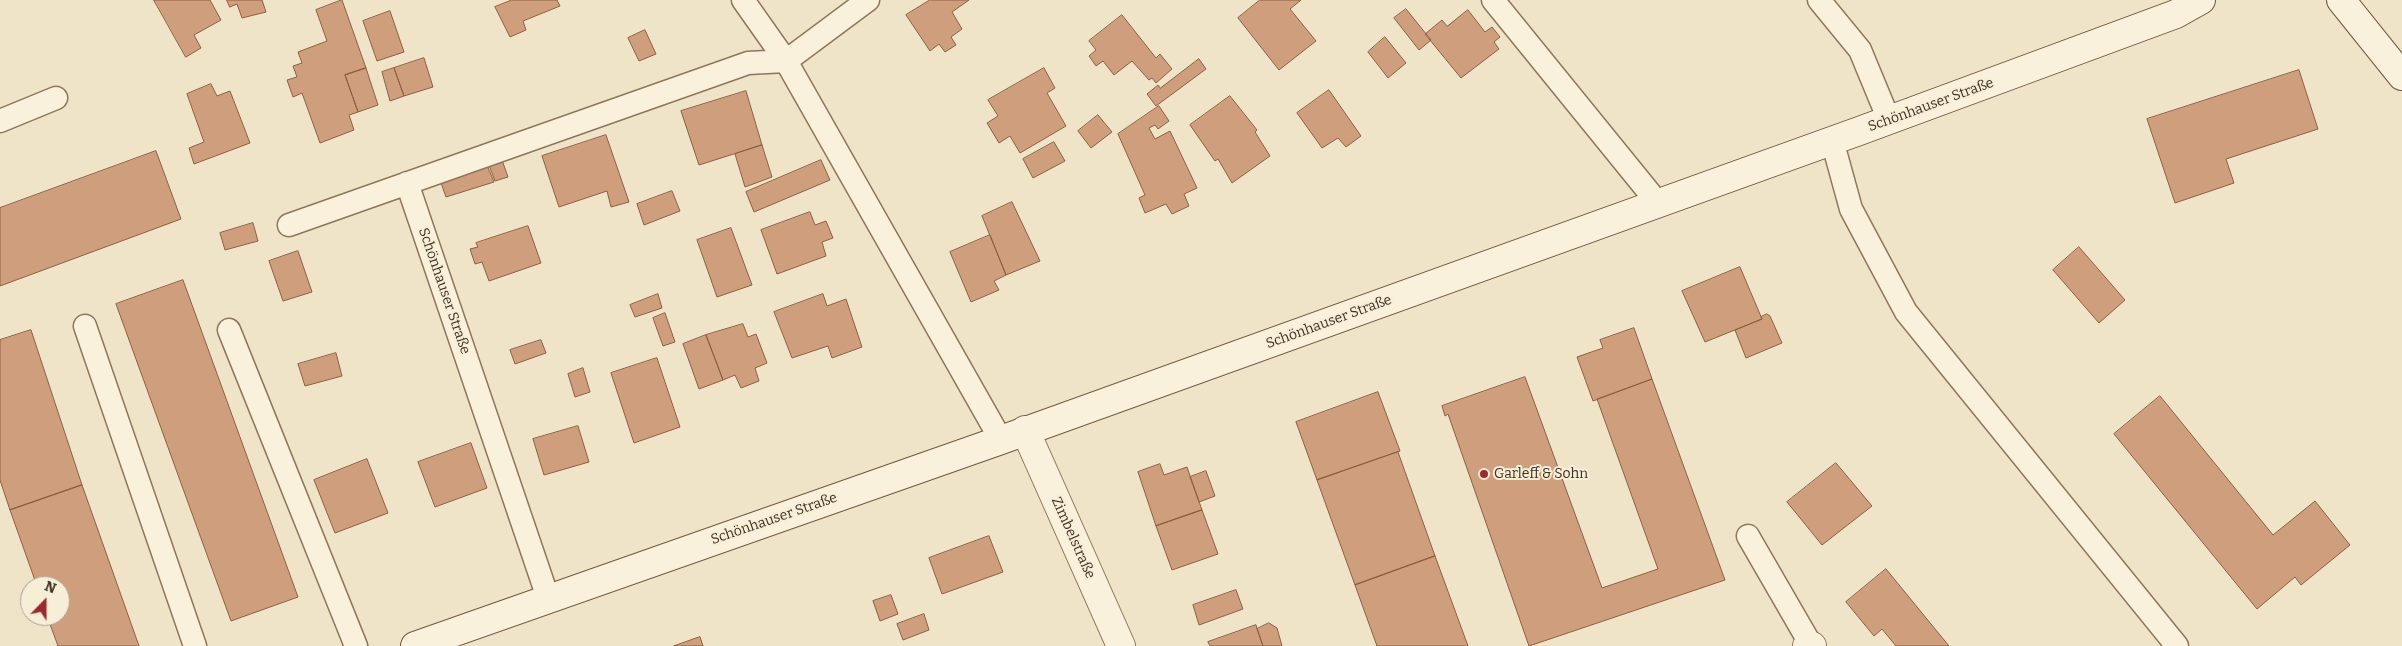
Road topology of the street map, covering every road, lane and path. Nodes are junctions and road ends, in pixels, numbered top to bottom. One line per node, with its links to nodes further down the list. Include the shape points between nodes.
1 (743, 0): 7 (lane)
2 (868, 0): 7 (lane)
3 (1494, 0): 14 (lane)
4 (1819, 0): 10 (lane, via 1860,50)
5 (2200, 0): 10 (street, Schönhauser Straße, via 2176,14)
6 (2341, 0): 8 (street)
7 (786, 61): 13 (lane, via 748,63); 18 (lane)
8 (2402, 76)
9 (56, 98): 11 (lane)
10 (1889, 120): 12 (street, Schönhauser Straße)
11 (0, 121)
12 (1832, 140): 14 (street, Schönhauser Straße); 26 (lane, via 1851,209 1906,312)
13 (407, 183): 15 (lane); 20 (lane, Schönhauser Straße)
14 (1657, 202): 18 (street, Schönhauser Straße)
15 (289, 225)
16 (84, 326): 21 (lane)
17 (229, 330): 22 (lane)
18 (1013, 435): 20 (street, Schönhauser Straße); 24 (street, Zimbelstraße)
19 (1748, 536): 25 (lane)
20 (548, 598): 23 (street, Schönhauser Straße)
21 (195, 646)
22 (356, 646)
23 (415, 646)
24 (1121, 646)
25 (1810, 646)
26 (2177, 646)

